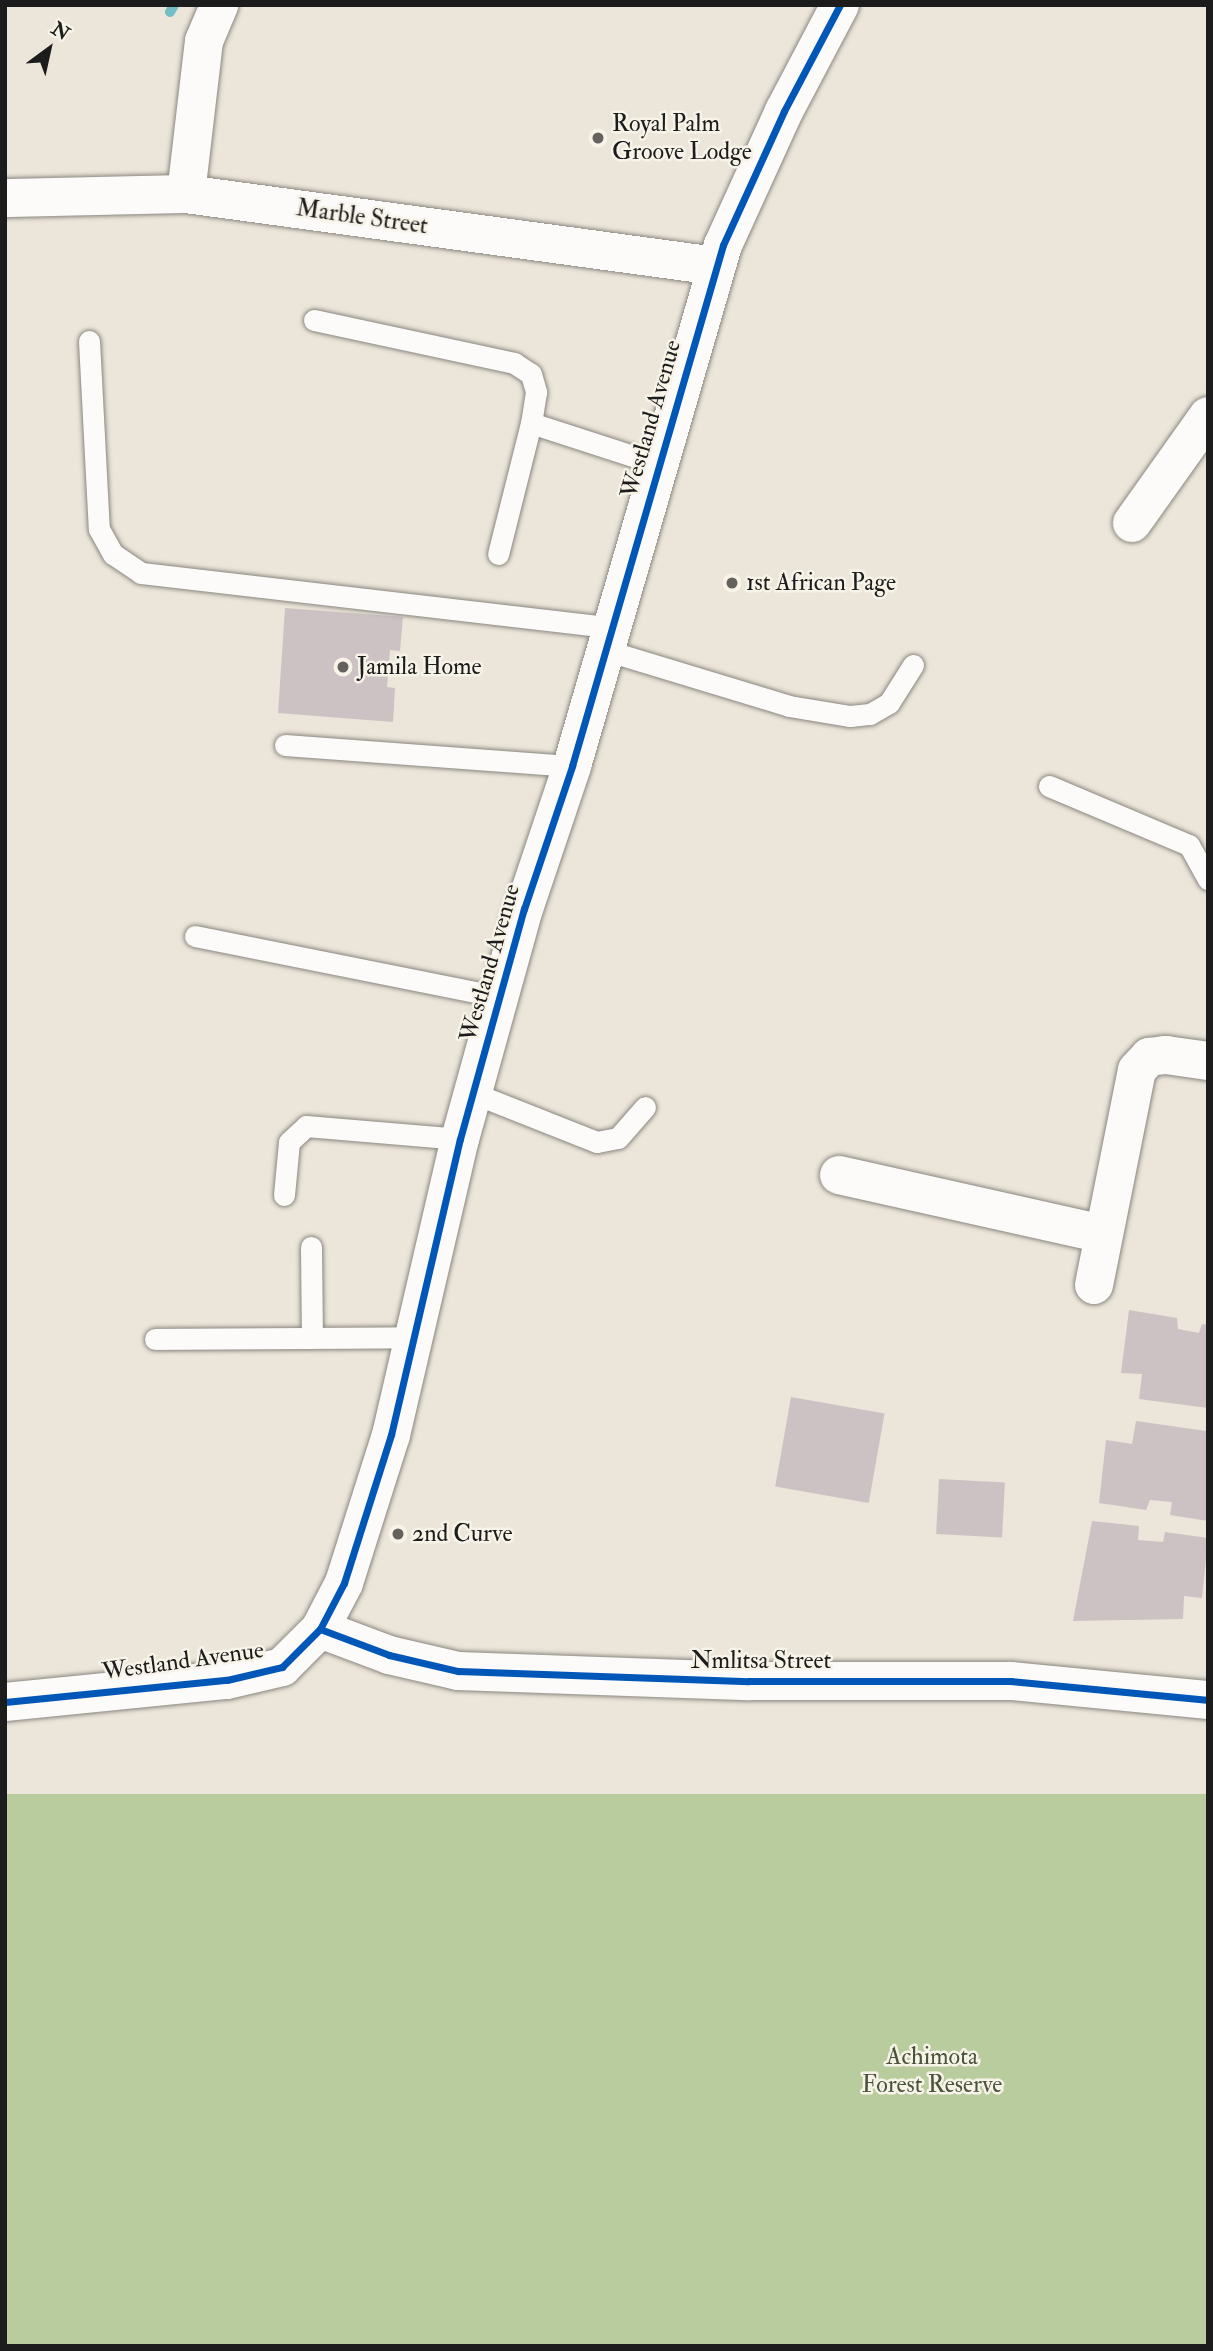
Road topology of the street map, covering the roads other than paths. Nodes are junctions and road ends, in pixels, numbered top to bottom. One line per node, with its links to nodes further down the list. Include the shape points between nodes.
1 (219, 5): 3 (street, via 204,41)
2 (840, 5): 5 (street, Westland Avenue, via 783,111)
3 (186, 194): 4 (street, Marble Street); 5 (street, Marble Street)
4 (5, 198)
5 (716, 266): 10 (street, Westland Avenue)
6 (314, 320): 9 (lane, via 514,363 531,374 536,393)
7 (89, 341): 13 (lane, via 99,529 113,554 141,573)
8 (1208, 416): 11 (street)
9 (531, 423): 10 (lane); 12 (lane)
10 (657, 464): 13 (street, Westland Avenue)
11 (1132, 523)
12 (498, 554)
13 (608, 638): 14 (lane, via 789,706 850,716 870,714 889,703); 16 (street, Westland Avenue)
14 (913, 665)
15 (285, 745): 16 (lane)
16 (572, 765): 20 (street, Westland Avenue)
17 (1049, 786): 18 (lane, via 1189,845)
18 (1208, 879)
19 (195, 936): 20 (lane)
20 (500, 997): 22 (street, Westland Avenue)
21 (1208, 1061): 27 (street, via 1149,1057 1137,1070)
22 (473, 1093): 23 (lane, via 597,1142 618,1138); 24 (street, Westland Avenue)
23 (645, 1107)
24 (460, 1139): 26 (lane, via 306,1126 289,1142); 30 (street, Westland Avenue)
25 (839, 1175): 27 (street)
26 (284, 1195)
27 (1104, 1234): 29 (street)
28 (311, 1247): 31 (lane)
29 (1094, 1285)
30 (413, 1337): 31 (lane); 33 (street, Westland Avenue, via 369,1515)
31 (312, 1338): 32 (lane)
32 (155, 1339)
33 (320, 1629): 34 (street, Nmlitsa Street, via 389,1655 458,1671 735,1681 1012,1681); 35 (street, Westland Avenue, via 282,1667 254,1675)
34 (1208, 1700)
35 (5, 1702)

